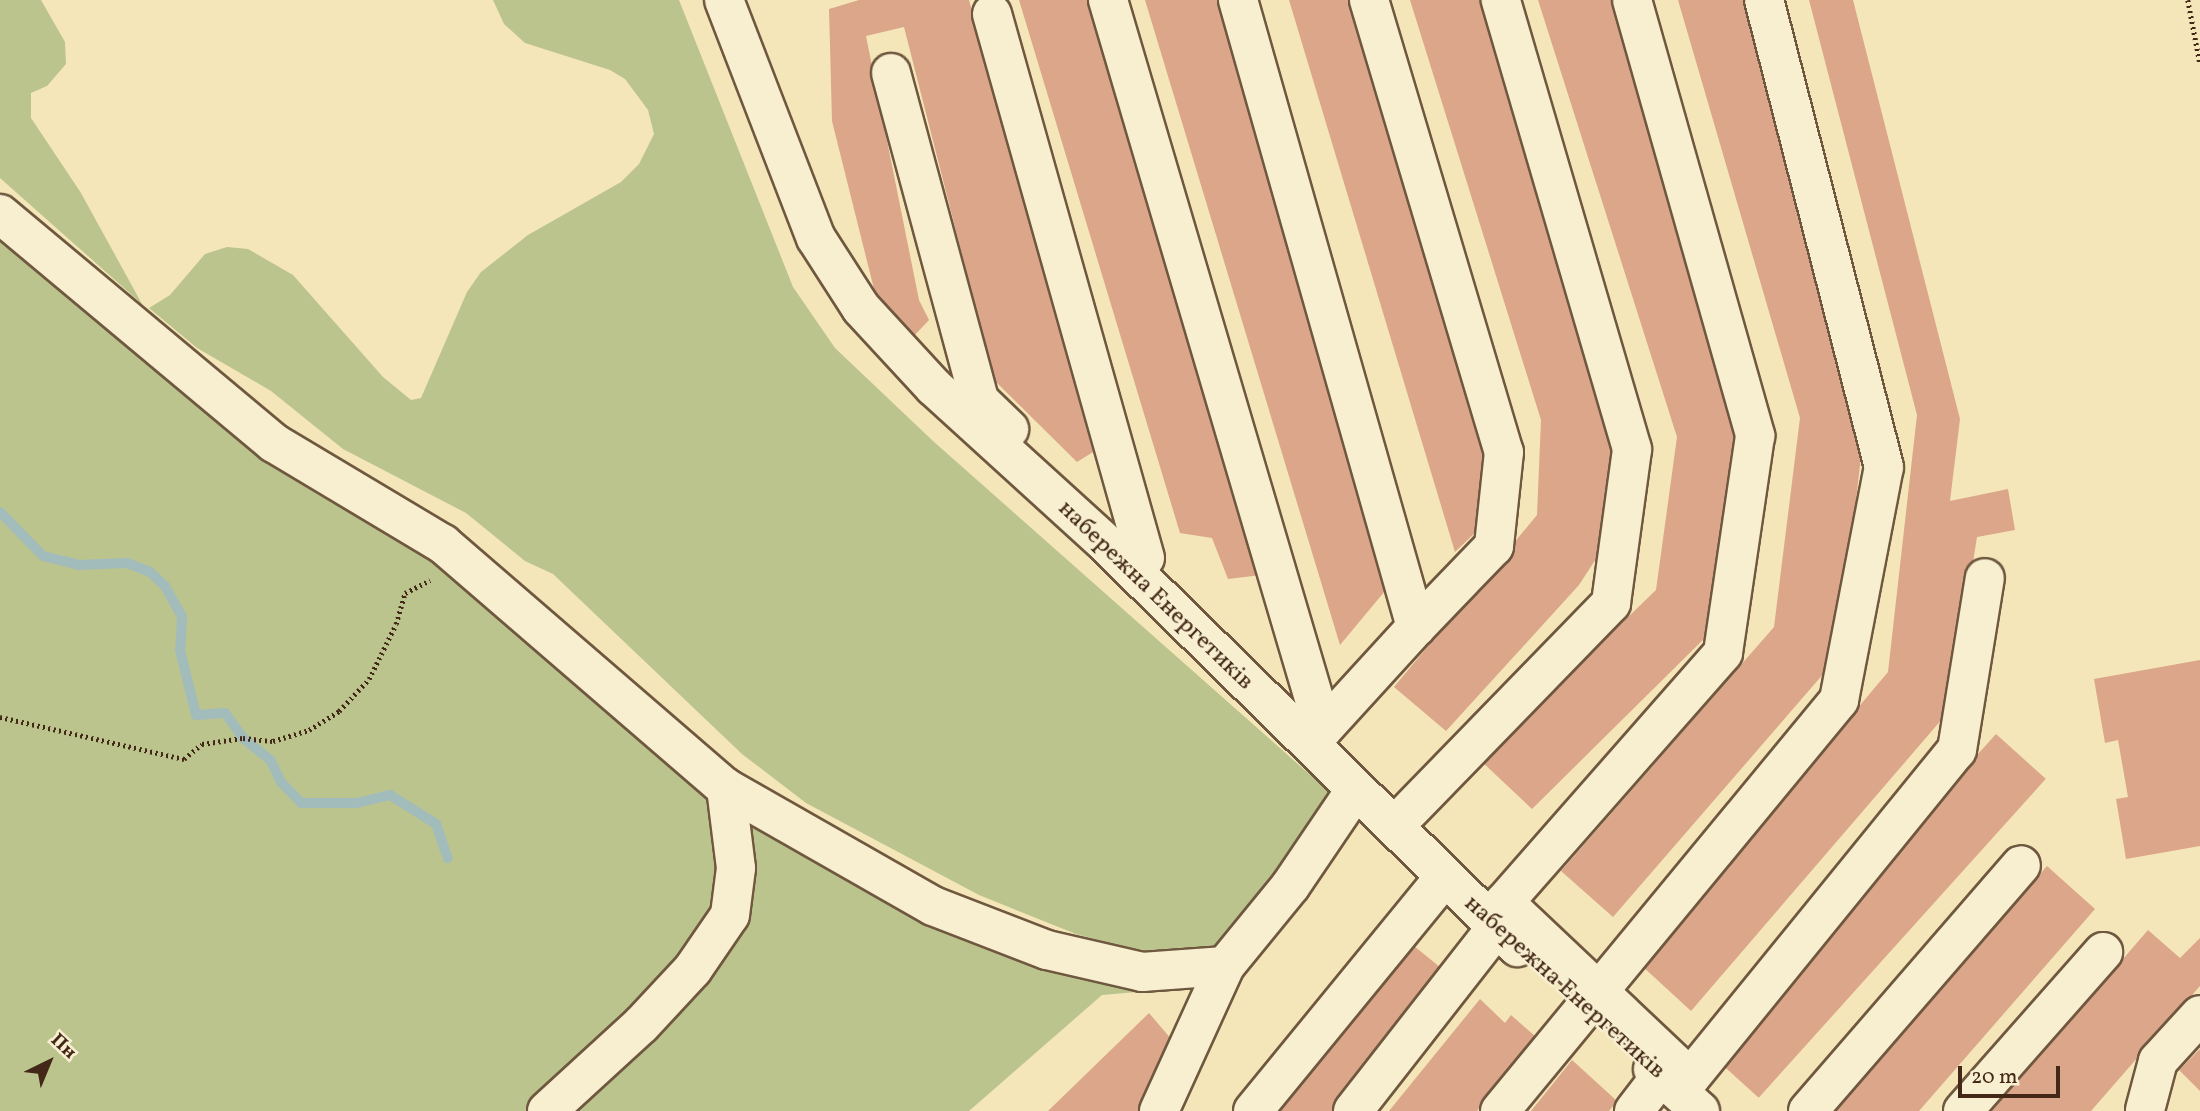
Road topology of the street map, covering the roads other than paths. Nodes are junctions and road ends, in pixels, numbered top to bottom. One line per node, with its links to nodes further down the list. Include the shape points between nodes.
1 (724, 0): 16 (street, набережна Енергетиків, via 816,238 861,308 934,387 1101,539)
2 (1108, 0): 14 (street)
3 (1238, 0): 13 (street)
4 (1368, 0): 13 (street, via 1504,452 1494,546)
5 (1501, 0): 17 (street, via 1632,449 1611,603)
6 (1632, 0): 20 (street, via 1755,436 1723,653)
7 (1763, 0): 23 (street, via 1884,467 1839,700)
8 (992, 14): 11 (street)
9 (891, 73): 11 (street, via 979,400)
10 (0, 214): 15 (street, via 274,443 457,555)
11 (1145, 558): 14 (street)
12 (1985, 578): 23 (street, via 1957,750 1690,1078)
13 (1416, 627): 14 (street)
14 (1323, 729): 17 (street)
15 (726, 788): 22 (street, via 933,906 1046,950 1142,972); 26 (street, via 736,868 730,915 693,969)
16 (1354, 792): 19 (street, набережна Енергетиків); 22 (street, via 1291,885)
17 (1409, 811): 20 (street)
18 (2021, 865): 33 (street)
19 (1443, 879): 20 (street, набережна Енергетиків); 28 (street)
20 (1500, 915): 23 (street, набережна Енергетиків); 29 (street)
21 (2103, 952): 34 (street)
22 (1225, 966): 27 (street)
23 (1591, 1000): 25 (street, набережна Енергетиків); 30 (street)
24 (2200, 1015): 35 (street, via 2158,1061)
25 (1661, 1076): 31 (street); 32 (street, набережна Енергетиків)
26 (547, 1111)
27 (1160, 1111)
28 (1253, 1111)
29 (1353, 1111)
30 (1500, 1111)
31 (1634, 1111)
32 (1700, 1111)
33 (1808, 1111)
34 (1963, 1111)
35 (2147, 1111)

